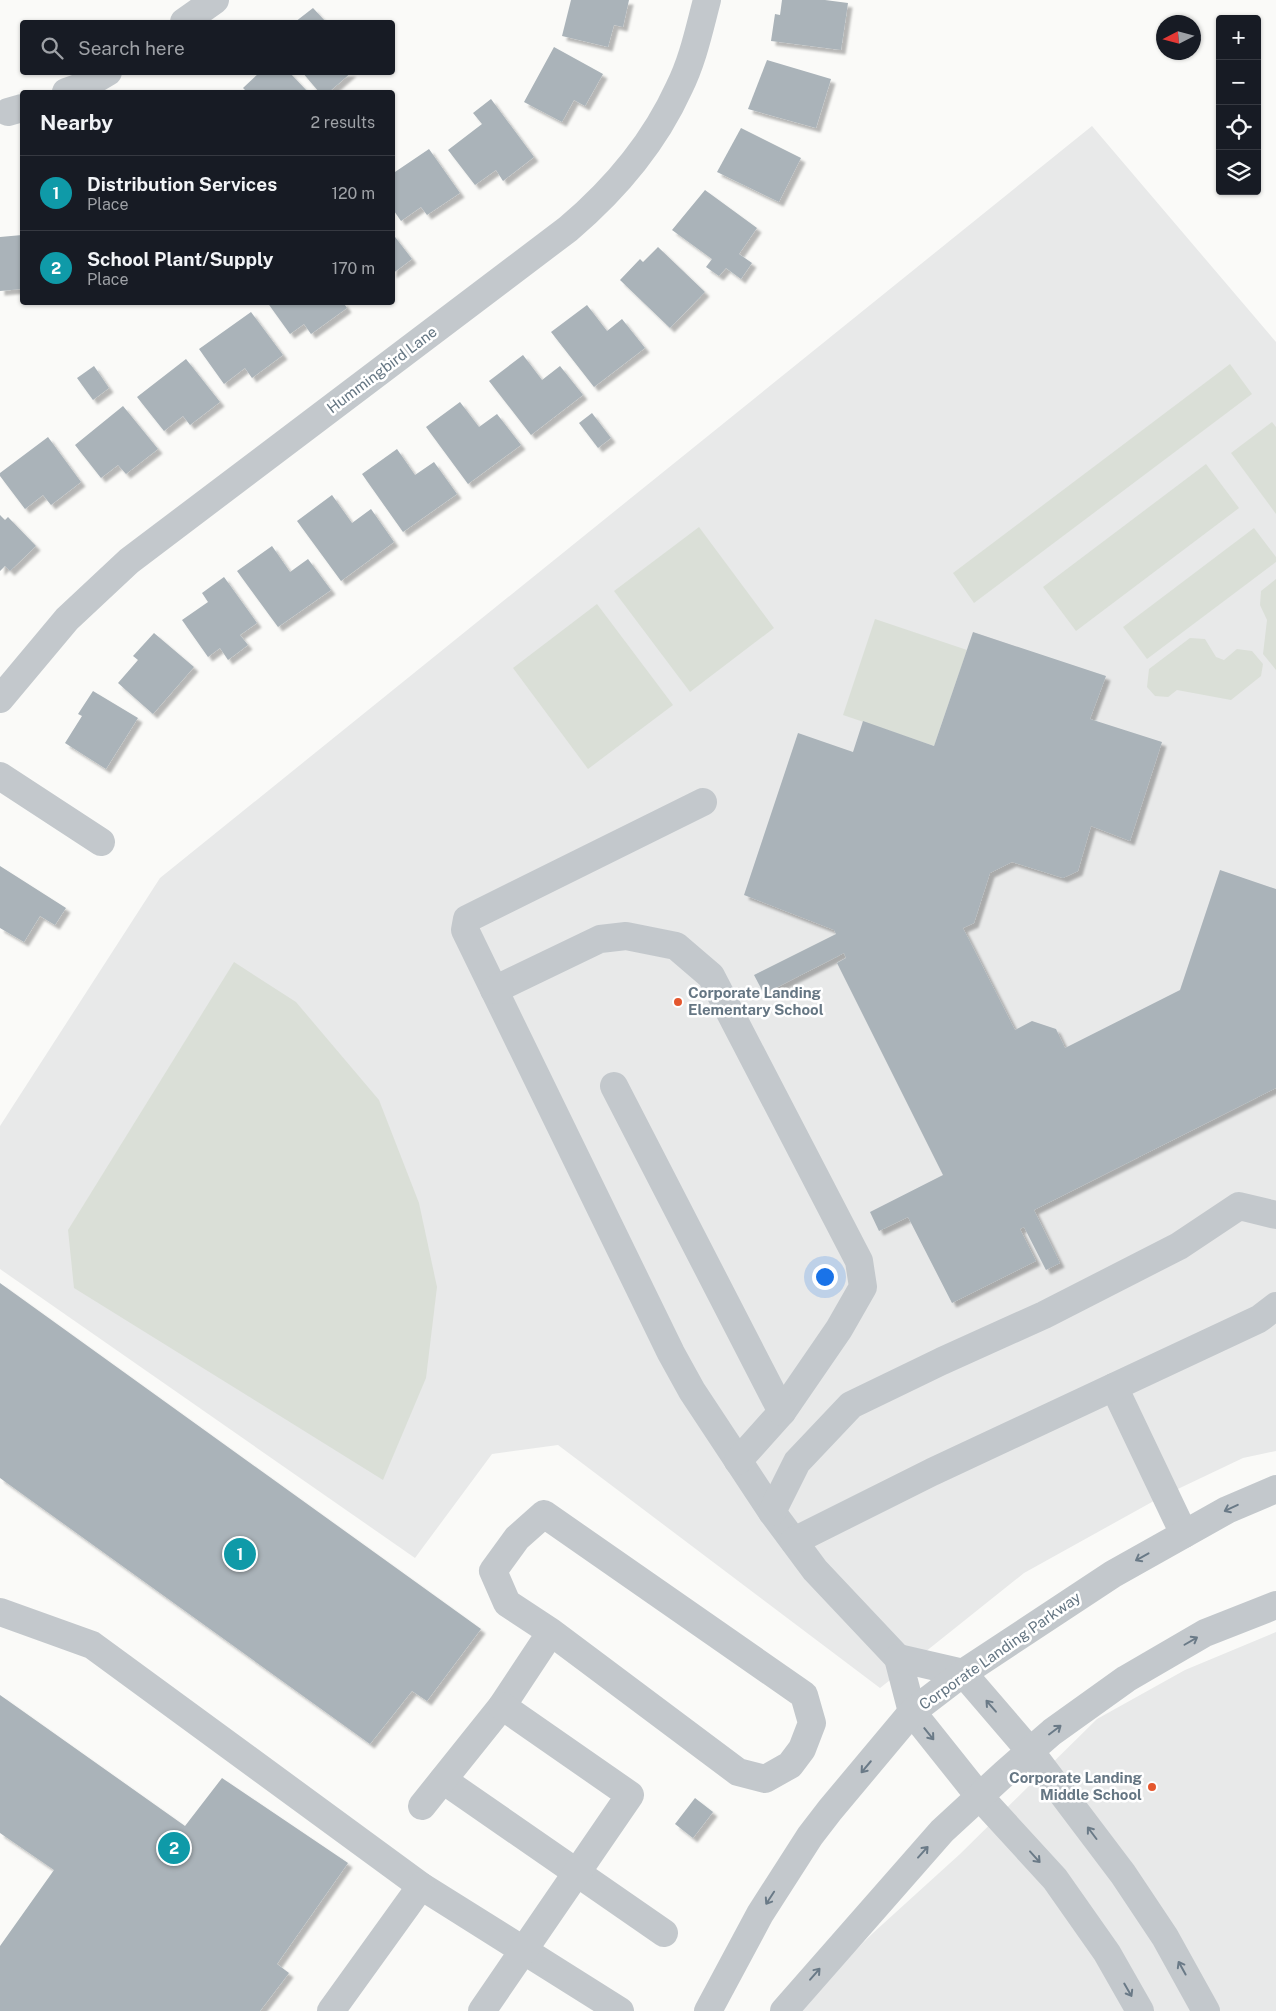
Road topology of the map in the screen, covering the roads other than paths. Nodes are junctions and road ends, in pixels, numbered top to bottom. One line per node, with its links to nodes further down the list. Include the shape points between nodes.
1 (215, 0): 3 (street)
2 (706, 0): 6 (street, Hummingbird Lane, via 695,46 679,88 652,137 594,207 129,561 67,619)
3 (187, 20)
4 (103, 75): 5 (street)
5 (72, 90)
6 (0, 699)
7 (0, 776): 9 (street)
8 (703, 802): 10 (street, via 467,919 465,930)
9 (101, 842)
10 (494, 990): 15 (street, via 600,939 626,936 676,946 711,976 859,1261 863,1287 839,1329); 16 (street, via 671,1353)
11 (614, 1086): 15 (street)
12 (1276, 1216): 18 (street, via 1239,1206 1178,1246 1044,1315 851,1405 797,1462)
13 (1276, 1306): 14 (street, via 1259,1319)
14 (1114, 1387): 19 (street); 20 (street)
15 (782, 1412): 16 (street)
16 (738, 1461): 18 (street)
17 (1276, 1489): 19 (street, Corporate Landing Parkway, one-way to 19, via 1227,1510)
18 (772, 1512): 20 (street)
19 (1184, 1534): 25 (street, Corporate Landing Parkway, one-way to 25, via 1113,1574)
20 (794, 1540): 24 (street, via 815,1570)
21 (1276, 1605): 28 (street, one-way to 21, via 1126,1679 1205,1633)
22 (0, 1612): 33 (street, via 92,1645)
23 (551, 1632): 23 (street, via 738,1772 765,1779 790,1765 802,1749 812,1723 804,1696 544,1514 517,1538 493,1571 507,1603); 26 (street)
24 (898, 1658): 25 (street); 27 (street)
25 (963, 1673): 27 (street, Corporate Landing Parkway); 28 (street, one-way to 25)
26 (502, 1706): 29 (street); 32 (street, via 630,1795)
27 (912, 1712): 30 (street, one-way to 30); 39 (street, Corporate Landing Parkway, one-way to 39, via 810,1836 760,1914)
28 (1030, 1751): 30 (street); 42 (street, one-way to 28, via 1165,1937 1123,1874)
29 (442, 1780): 31 (street); 32 (street)
30 (979, 1796): 40 (street, one-way to 30, via 942,1831); 41 (street, one-way to 41, via 1055,1879 1107,1953)
31 (422, 1806)
32 (577, 1873): 34 (street); 35 (street)
33 (421, 1886): 35 (street); 36 (street)
34 (664, 1934)
35 (524, 1950): 37 (street); 38 (street)
36 (331, 2011)
37 (482, 2011)
38 (620, 2011)
39 (708, 2011)
40 (784, 2011)
41 (1140, 2011)
42 (1206, 2011)

